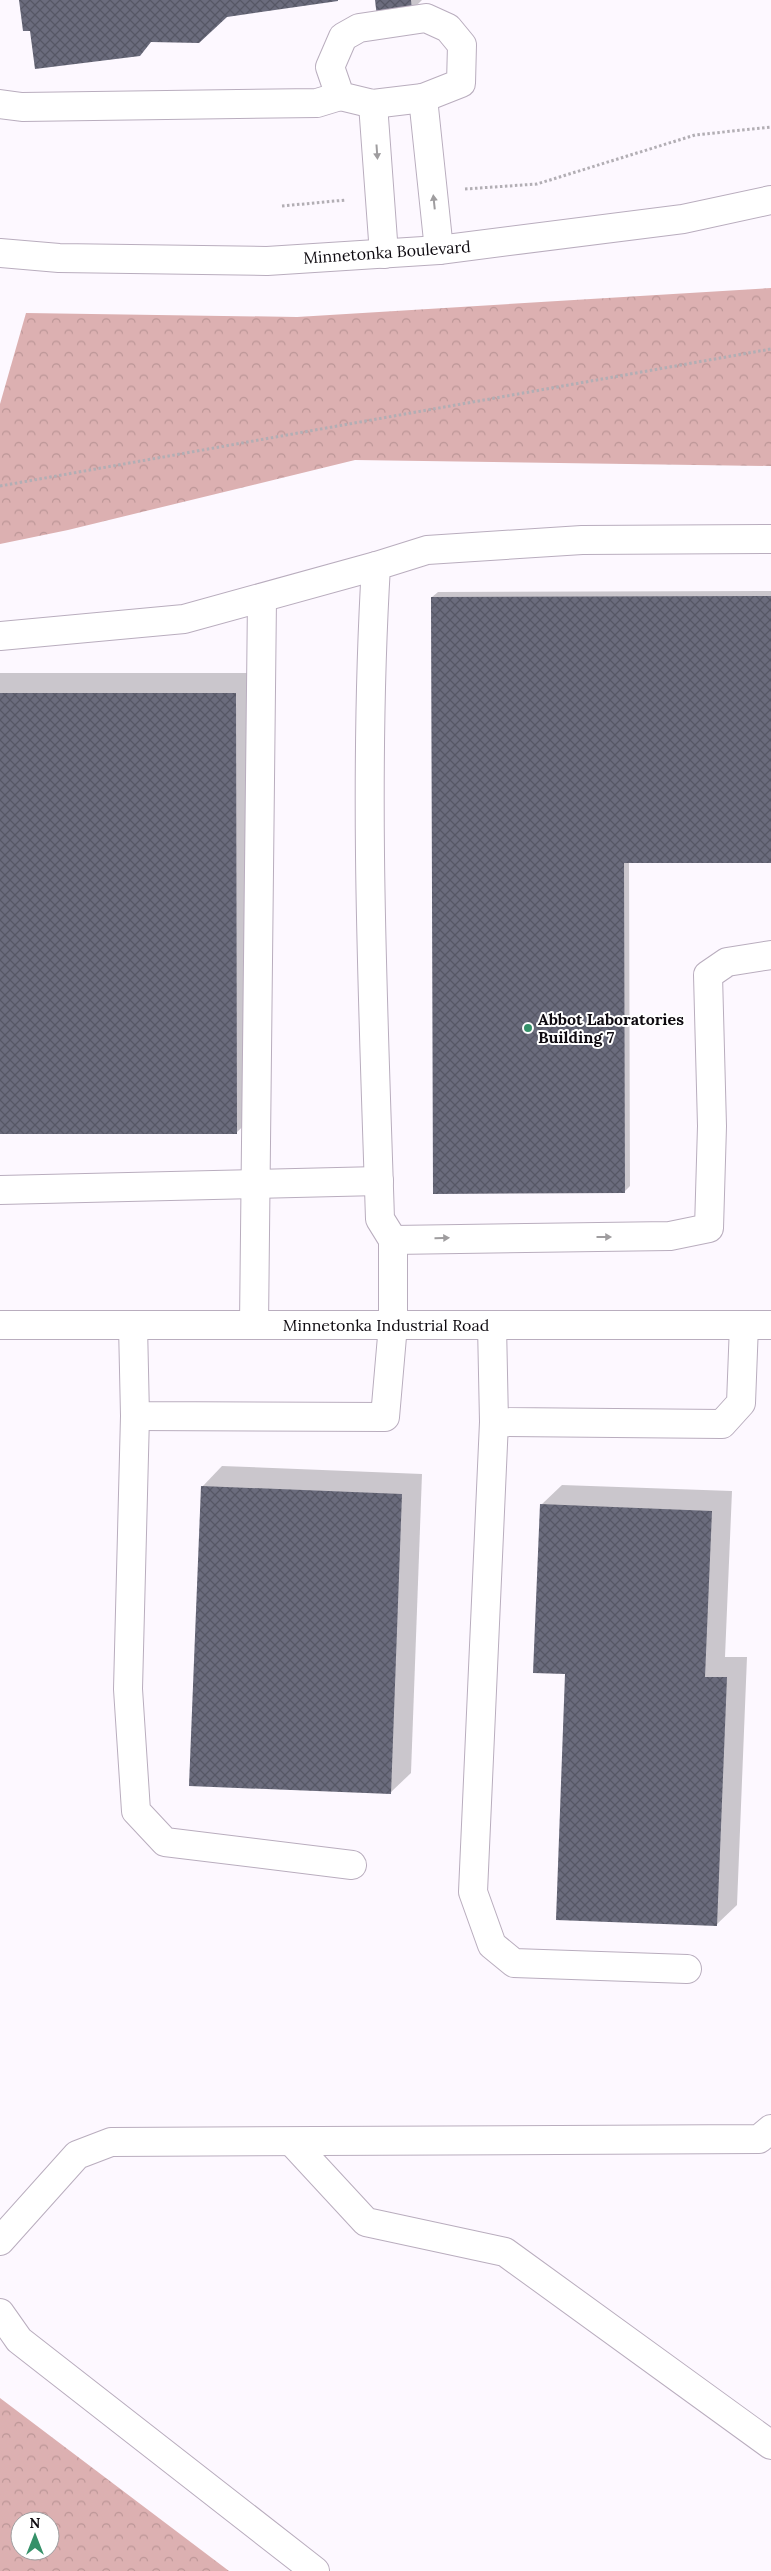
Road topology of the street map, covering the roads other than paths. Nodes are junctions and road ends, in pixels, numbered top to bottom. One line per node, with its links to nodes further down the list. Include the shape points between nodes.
1 (340, 96): 2 (street, via 330,67 343,37 359,28 426,18 448,28 462,45 461,83); 3 (street, via 307,103 22,107); 4 (street)
2 (423, 98): 4 (street); 6 (street, one-way to 2)
3 (0, 104)
4 (373, 104): 8 (street, one-way to 8)
5 (771, 200): 6 (street, Minnetonka Boulevard, via 683,219)
6 (439, 250): 8 (street, Minnetonka Boulevard)
7 (0, 253): 8 (street, Minnetonka Boulevard, via 59,258 267,261)
8 (384, 254)
9 (771, 539): 10 (street, via 582,540 427,550)
10 (376, 566): 11 (street); 14 (street, via 370,684 372,1005)
11 (262, 598): 12 (street, via 184,619); 15 (street)
12 (0, 636)
13 (771, 955): 17 (street, one-way to 13, via 670,1236 710,1228 712,1126 708,975 727,962)
14 (379, 1181): 15 (street); 17 (street, via 380,1219)
15 (254, 1184): 16 (street); 20 (street)
16 (0, 1190)
17 (393, 1240): 21 (street)
18 (0, 1325): 19 (street, Minnetonka Industrial Road)
19 (133, 1325): 20 (street, Minnetonka Industrial Road); 25 (street)
20 (254, 1325): 21 (street, Minnetonka Industrial Road)
21 (392, 1325): 22 (street, Minnetonka Industrial Road); 25 (street, via 385,1418)
22 (492, 1325): 23 (street, Minnetonka Industrial Road); 26 (street)
23 (744, 1325): 24 (street, Minnetonka Industrial Road); 26 (street, via 741,1403 722,1424)
24 (771, 1325)
25 (135, 1416): 27 (street, via 128,1689 136,1811 165,1842)
26 (494, 1422): 28 (street, via 473,1892 492,1945 514,1963)
27 (352, 1866)
28 (687, 1969)
29 (771, 2129): 30 (street, via 759,2139)
30 (292, 2142): 31 (street, via 111,2142 77,2155); 33 (street, via 366,2222 505,2252)
31 (0, 2241)
32 (0, 2313): 34 (street, via 18,2340)
33 (771, 2445)
34 (315, 2571)

